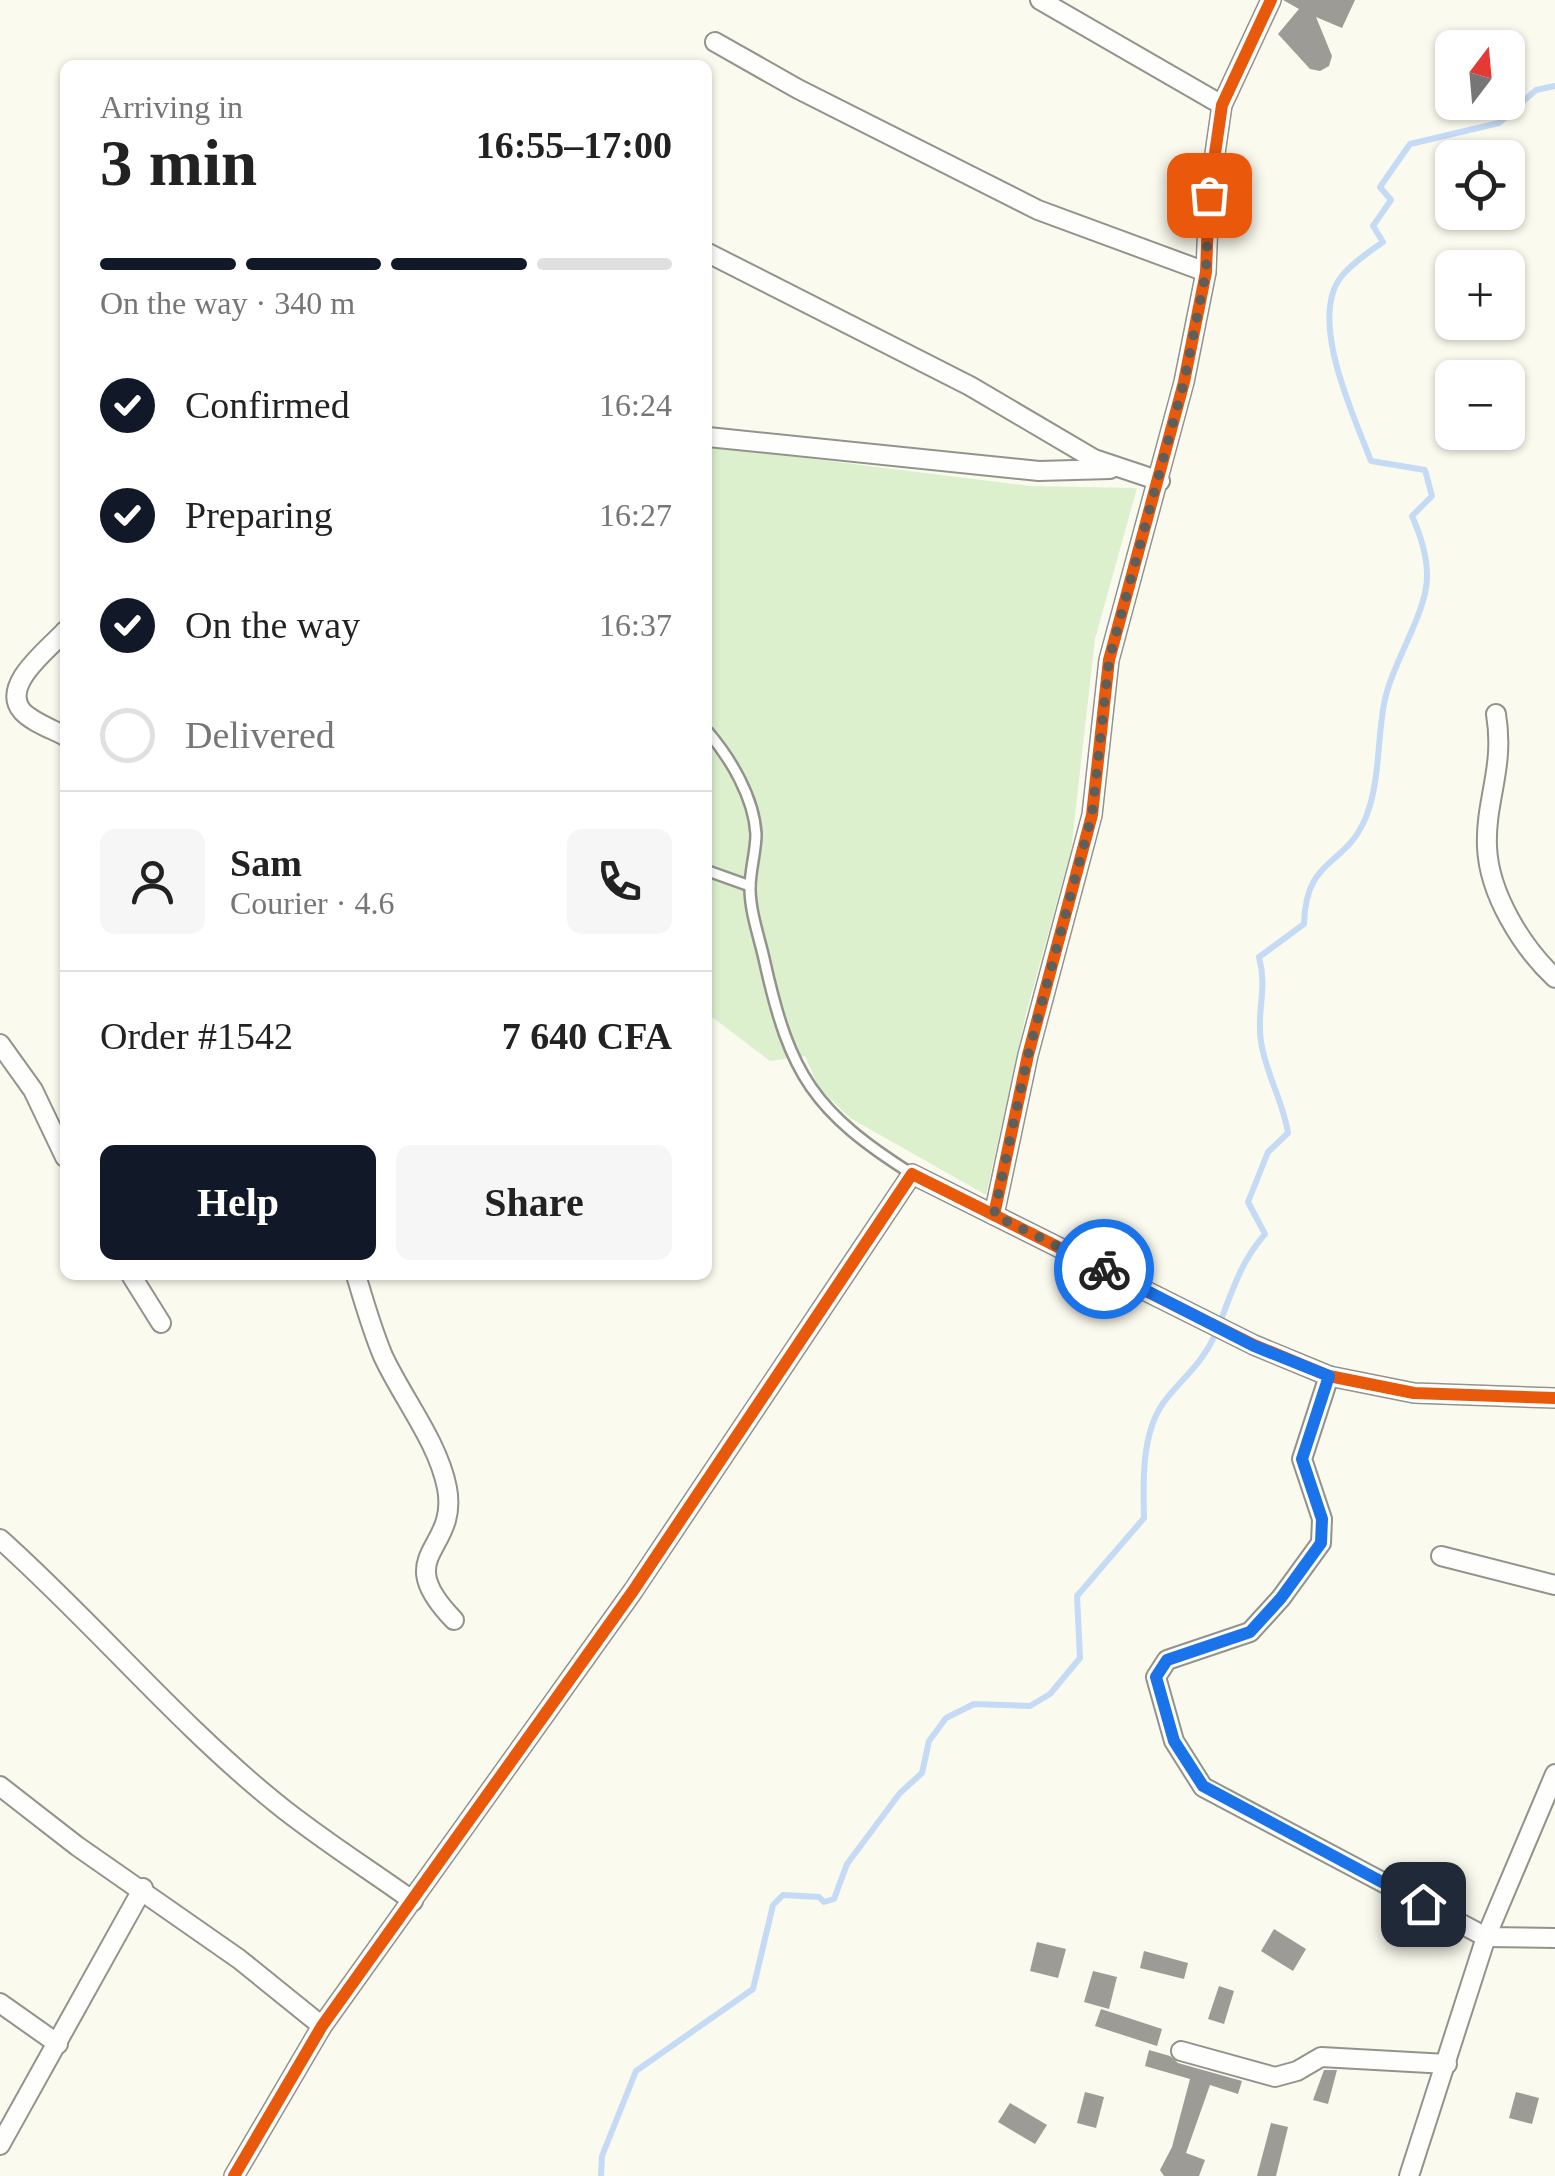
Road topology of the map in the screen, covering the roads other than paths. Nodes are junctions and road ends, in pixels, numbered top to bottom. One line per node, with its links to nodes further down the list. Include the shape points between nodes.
1 (1040, 0): 4 (street)
2 (1271, 0): 4 (street)
3 (715, 42): 6 (street, via 1038,210)
4 (1222, 106): 6 (street)
5 (712, 255): 8 (street)
6 (1206, 272): 9 (street)
7 (712, 436): 8 (street, via 1039,471)
8 (1116, 468): 9 (street)
9 (1160, 482): 20 (street, via 1109,660 1092,815 1028,1055)
10 (60, 637): 12 (street, via 16,692 18,707)
11 (1496, 714): 16 (street, via 1500,764 1487,848 1506,913)
12 (60, 733)
13 (712, 738): 15 (lane, via 752,808)
14 (712, 872): 15 (lane)
15 (750, 886): 19 (lane, via 776,1016 803,1078 836,1118)
16 (1555, 978)
17 (0, 1044): 18 (street, via 33,1090)
18 (60, 1147)
19 (912, 1174): 20 (street); 33 (street, via 644,1575)
20 (994, 1215): 24 (street, via 1254,1346)
21 (134, 1280): 23 (street)
22 (358, 1280): 29 (street, via 382,1352 441,1465 448,1512 426,1560 425,1580)
23 (161, 1323)
24 (1329, 1376): 25 (street, via 1414,1393); 34 (street, via 1302,1459 1322,1519 1321,1543 1250,1632 1167,1660 1156,1677 1174,1741 1203,1786)
25 (1555, 1398)
26 (0, 1539): 33 (street, via 262,1792)
27 (1441, 1556): 28 (street)
28 (1555, 1586)
29 (454, 1620)
30 (1555, 1774): 34 (street)
31 (0, 1786): 32 (street)
32 (143, 1888): 37 (street); 38 (street)
33 (412, 1900): 37 (street)
34 (1486, 1937): 35 (street); 40 (street)
35 (1555, 1938)
36 (0, 2003): 38 (street)
37 (322, 2026): 42 (street)
38 (58, 2044): 41 (street)
39 (1181, 2051): 40 (street, via 1275,2077 1321,2057)
40 (1447, 2064): 43 (street)
41 (0, 2145)
42 (234, 2176)
43 (1409, 2176)

